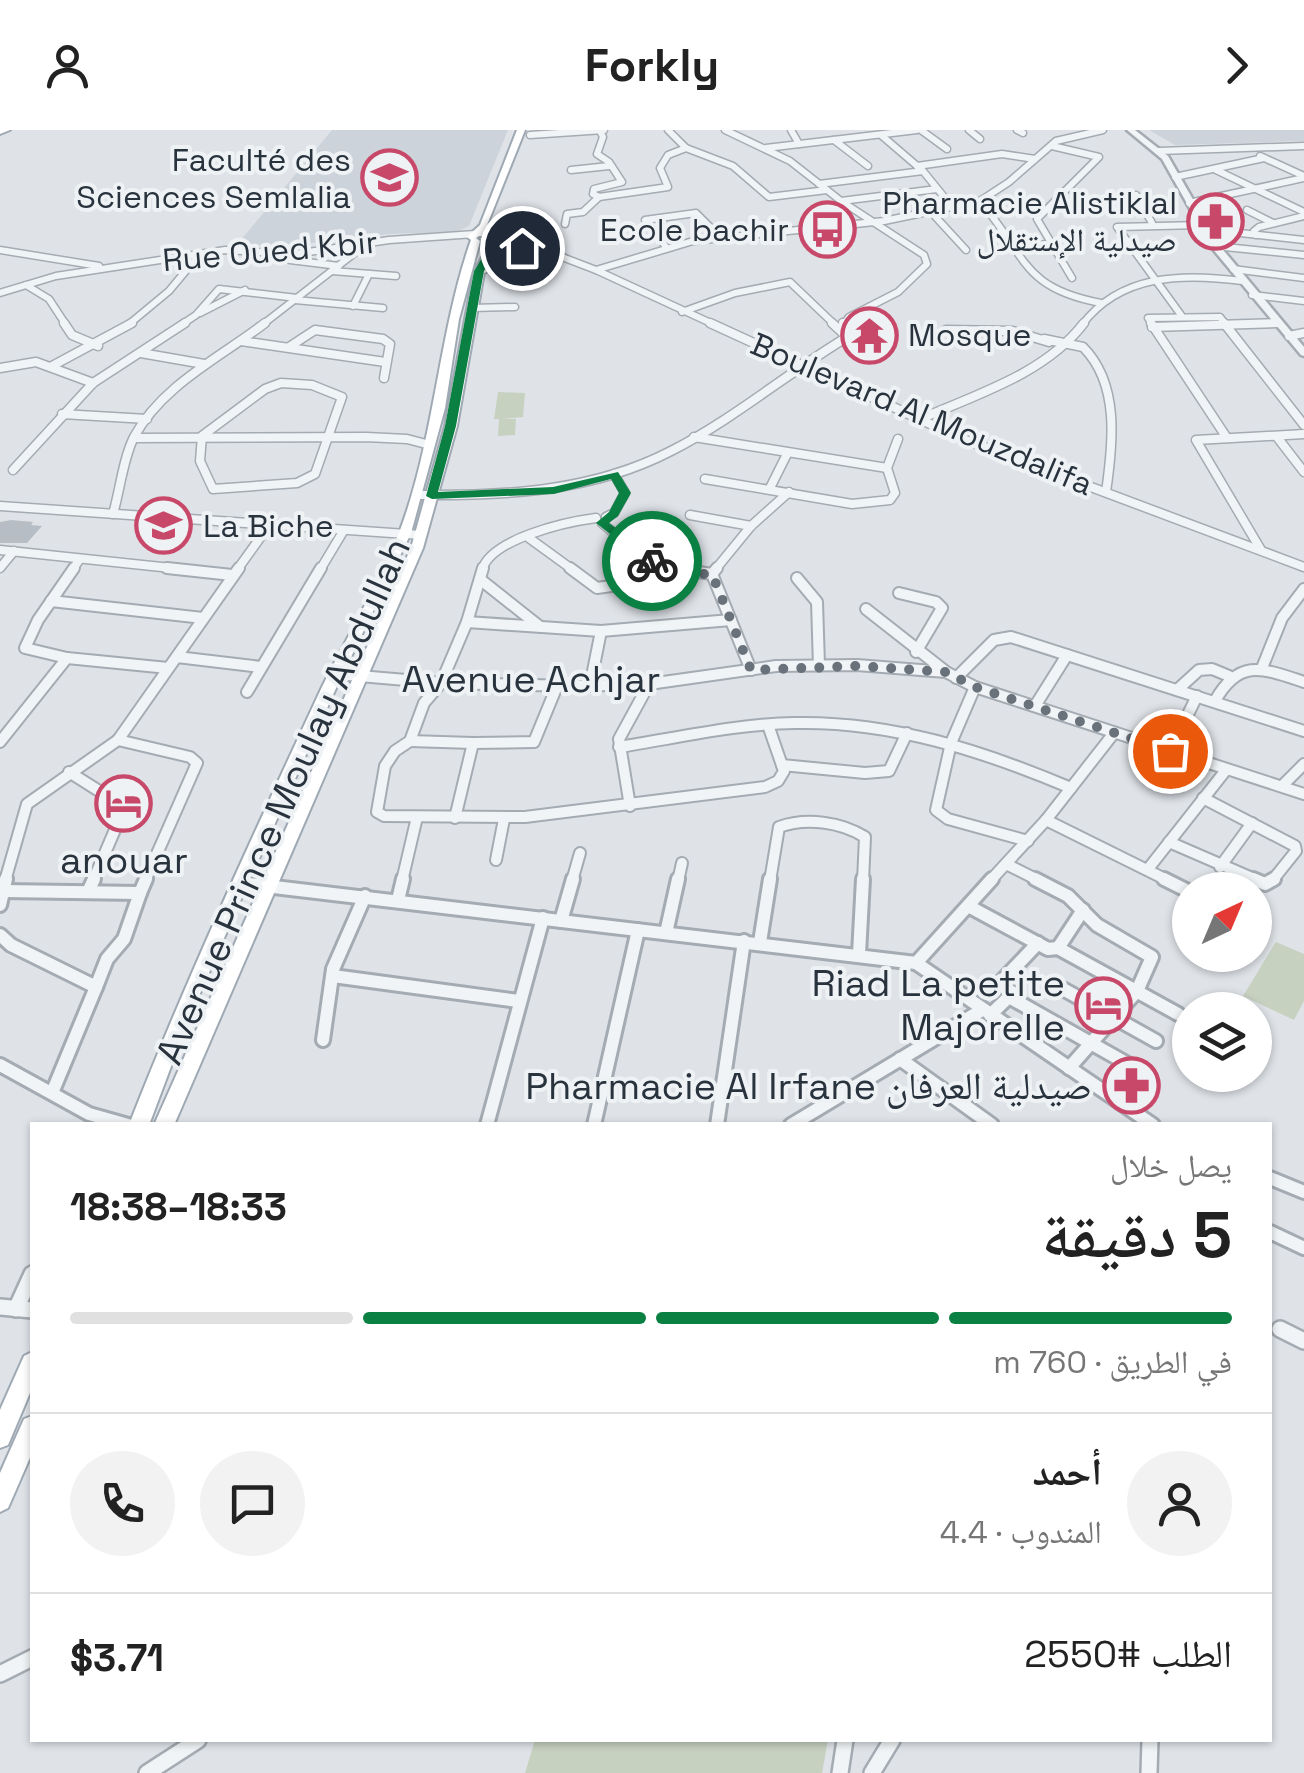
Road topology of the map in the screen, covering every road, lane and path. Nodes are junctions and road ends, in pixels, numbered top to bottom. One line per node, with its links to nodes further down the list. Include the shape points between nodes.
1 (668, 130): 18 (street)
2 (724, 130): 20 (street)
3 (791, 130): 16 (street)
4 (840, 130): 13 (street)
5 (919, 130): 11 (street); 23 (street)
6 (969, 130): 14 (street)
7 (1103, 130): 17 (street)
8 (1131, 130): 19 (street)
9 (602, 131): 10 (street); 27 (street, via 597,154)
10 (528, 132): 56 (main road, Avenue Prince Moulay Abdullah); 58 (main road, Avenue Prince Moulay Abdullah)
11 (892, 132): 12 (street)
12 (881, 134): 13 (street); 29 (street)
13 (847, 138): 15 (street)
14 (980, 139)
15 (834, 140): 16 (street); 28 (street)
16 (799, 144): 20 (street)
17 (1052, 146): 25 (street); 61 (street, via 1098,157 1037,219)
18 (686, 148): 39 (street, via 733,166 769,196); 42 (street, via 668,155 660,168 668,187)
19 (1155, 148): 21 (street); 33 (street)
20 (762, 149): 36 (street)
21 (1242, 149): 22 (street); 24 (street)
22 (1304, 149)
23 (946, 150)
24 (1264, 158): 31 (street); 34 (street)
25 (1035, 159): 26 (street, via 1007,154); 44 (street)
26 (964, 160): 29 (street); 32 (street)
27 (609, 166): 30 (street); 42 (street, via 622,182 594,189)
28 (868, 166)
29 (920, 168): 36 (street); 38 (street)
30 (571, 170)
31 (1216, 170): 33 (street); 40 (street)
32 (977, 172)
33 (1175, 177): 45 (street)
34 (1304, 177): 35 (street)
35 (1293, 181): 37 (street); 40 (street)
36 (820, 184): 39 (street)
37 (1304, 186)
38 (937, 188): 43 (street); 46 (street)
39 (827, 190): 43 (street)
40 (1256, 190): 45 (street); 49 (street)
41 (1136, 195): 51 (street)
42 (599, 197): 53 (street, via 583,212 567,214)
43 (841, 201): 50 (street)
44 (980, 202): 46 (street); 62 (street)
45 (1189, 203): 54 (street)
46 (952, 208): 48 (street)
47 (1246, 210): 52 (street)
48 (932, 213): 50 (street); 66 (street)
49 (1304, 214): 52 (street)
50 (871, 222): 57 (street); 99 (street, via 929,261 898,292 850,317)
51 (1152, 223): 54 (street); 80 (street, via 1117,228)
52 (1273, 223): 55 (street, via 1256,228)
53 (565, 224)
54 (1203, 227): 55 (street); 63 (street)
55 (1256, 234): 59 (street)
56 (476, 237): 58 (main road); 60 (street, Rue Oued Kbir); 125 (main road, Avenue Prince Moulay Abdullah)
57 (720, 237): 64 (street); 64 (street, via 696,212 645,220)
58 (498, 238): 70 (street, Boulevard Al Mouzdalifa); 74 (main road, Avenue Prince Moulay Abdullah)
59 (1304, 240)
60 (366, 244): 67 (street, Rue Oued Kbir, via 295,254); 72 (street)
61 (1051, 244): 62 (street); 78 (street)
62 (1014, 246): 88 (street, via 1035,282)
63 (1215, 246): 69 (street); 77 (street)
64 (666, 247): 73 (street)
65 (0, 250): 71 (street)
66 (966, 250)
67 (216, 252): 68 (street, Rue Oued Kbir); 72 (street)
68 (198, 255): 71 (street, Rue Oued Kbir); 103 (street, via 169,292)
69 (1304, 255)
70 (563, 256): 73 (street, Boulevard Al Mouzdalifa); 74 (main road, via 512,258)
71 (108, 268): 81 (street)
72 (336, 268): 75 (street); 84 (street)
73 (596, 270): 91 (street, Boulevard Al Mouzdalifa)
74 (479, 271): 90 (main road, Avenue Prince Moulay Abdullah)
75 (370, 274): 76 (street); 86 (street)
76 (396, 276)
77 (1238, 276): 79 (street); 80 (street); 83 (street)
78 (1072, 278)
79 (1304, 278)
80 (1156, 281): 88 (street); 92 (street)
81 (26, 285): 82 (street); 103 (street, via 50,300 72,336)
82 (0, 293)
83 (1252, 294): 85 (street); 93 (street)
84 (296, 299): 86 (street); 100 (street); 105 (street, via 221,288 196,315)
85 (1304, 301)
86 (353, 306): 89 (street)
87 (514, 307): 90 (street)
88 (1097, 307): 102 (street)
89 (383, 308)
90 (471, 308): 136 (main road, Avenue Prince Moulay Abdullah, via 454,409)
91 (682, 312): 99 (street, via 790,282); 111 (street, Boulevard Al Mouzdalifa)
92 (1180, 316): 94 (street, via 1220,317); 95 (street, via 1150,318)
93 (1278, 323): 94 (street); 98 (street)
94 (1227, 325): 95 (street); 117 (street)
95 (1152, 327): 124 (street)
96 (946, 330): 102 (street, via 1005,330)
97 (1304, 333): 98 (street)
98 (1290, 336): 106 (street)
99 (844, 337): 101 (street); 111 (street)
100 (241, 341): 104 (street); 108 (street)
101 (889, 343)
102 (1065, 344): 116 (street, via 1017,375); 135 (street, via 1088,350 1110,400)
103 (98, 346): 110 (street)
104 (289, 347): 107 (street); 107 (street, via 314,330 383,339 390,344)
105 (141, 353): 108 (street); 113 (street)
106 (1304, 354)
107 (385, 362): 112 (street)
108 (204, 364): 115 (street)
109 (2, 365): 110 (street)
110 (52, 366): 113 (street)
111 (805, 366): 116 (street, Boulevard Al Mouzdalifa); 122 (street)
112 (384, 378)
113 (93, 383): 114 (street)
114 (62, 414): 115 (street); 130 (street)
115 (147, 419): 123 (street)
116 (918, 420): 135 (street, Boulevard Al Mouzdalifa)
117 (1304, 425)
118 (1304, 434): 121 (street)
119 (202, 436): 120 (street); 120 (street, via 264,389 292,382 342,397); 120 (street, via 200,461 213,488 308,480); 123 (street)
120 (330, 436): 125 (street)
121 (1277, 436): 124 (street); 128 (street)
122 (694, 437): 127 (street); 131 (street)
123 (134, 438): 138 (street)
124 (1227, 438): 147 (street, via 1196,442)
125 (431, 439): 136 (main road, Avenue Prince Moulay Abdullah)
126 (898, 439): 129 (street)
127 (787, 454): 129 (street); 133 (street)
128 (1302, 466)
129 (887, 468): 134 (street, via 896,493 890,500 852,504)
130 (14, 470)
131 (614, 474): 136 (street, via 554,490); 140 (street, via 625,493 614,514)
132 (704, 479): 133 (street)
133 (770, 488): 134 (street)
134 (788, 492): 142 (street)
135 (1106, 492): 147 (street, Boulevard Al Mouzdalifa)
136 (424, 495): 144 (main road, Avenue Prince Moulay Abdullah)
137 (0, 506): 138 (street)
138 (113, 514): 141 (street)
139 (690, 515): 142 (street)
140 (601, 519): 145 (street, via 574,521); 152 (street, via 650,560)
141 (270, 524): 143 (street); 154 (street)
142 (752, 526): 153 (street)
143 (344, 530): 144 (street); 171 (street)
144 (413, 534): 175 (main road, Avenue Prince Moulay Abdullah); 177 (main road, Avenue Prince Moulay Abdullah)
145 (530, 538): 152 (street, via 597,588); 156 (street, via 490,552)
146 (0, 550): 148 (street)
147 (1260, 550): 150 (street, Boulevard Al Mouzdalifa)
148 (14, 551): 149 (street); 151 (street)
149 (80, 559): 154 (street); 159 (street)
150 (1304, 566)
151 (0, 568)
152 (692, 574): 153 (street)
153 (712, 574): 162 (street)
154 (232, 575): 161 (street)
155 (797, 578): 170 (street, via 817,602)
156 (481, 580): 163 (street); 164 (street)
157 (1304, 589): 173 (street, via 1282,618)
158 (898, 593): 166 (street, via 942,608)
159 (51, 601): 161 (street); 169 (street, via 24,646)
160 (866, 608): 166 (street)
161 (204, 618): 168 (street)
162 (731, 620): 165 (street); 174 (street)
163 (466, 622): 164 (street); 180 (street)
164 (539, 626): 165 (street)
165 (601, 630): 183 (street)
166 (916, 652): 176 (street)
167 (1066, 655): 176 (street, via 1003,637); 185 (street); 189 (street)
168 (176, 657): 171 (street); 172 (street)
169 (67, 658): 172 (street); 194 (street)
170 (819, 666): 174 (street, Avenue Achjar); 176 (street, Avenue Achjar)
171 (262, 667): 186 (street)
172 (168, 668): 195 (street)
173 (1262, 668): 178 (street); 179 (street)
174 (751, 670): 181 (street, Avenue Achjar)
175 (336, 674): 177 (street, Avenue Achjar); 224 (main road, Avenue Prince Moulay Abdullah)
176 (951, 675): 184 (street, Avenue Achjar)
177 (359, 676): 180 (street, Avenue Achjar); 226 (main road, Avenue Prince Moulay Abdullah)
178 (1228, 676): 185 (street, via 1200,666); 188 (street)
179 (1304, 682)
180 (441, 683): 182 (street, Avenue Achjar); 196 (street, via 424,702)
181 (650, 684): 183 (street, Avenue Achjar); 199 (street)
182 (557, 686): 183 (street, Avenue Achjar); 197 (street, via 534,742)
183 (590, 686)
184 (975, 687): 189 (street, Avenue Achjar); 198 (street)
185 (1177, 690): 187 (street)
186 (247, 692)
187 (1197, 696): 188 (street); 200 (street)
188 (1215, 701): 191 (street)
189 (1034, 706): 193 (street, Avenue Achjar)
190 (768, 726): 192 (street, via 856,725); 199 (street); 202 (street)
191 (1304, 731)
192 (907, 733): 198 (street); 202 (street, via 889,771)
193 (1114, 734): 200 (street, Avenue Achjar); 206 (street)
194 (2, 737)
195 (118, 740): 204 (street); 229 (street, via 197,763)
196 (410, 741): 197 (street); 210 (street, via 384,766 376,809 384,816)
197 (473, 743): 211 (street)
198 (951, 743): 206 (street); 215 (street, via 936,810)
199 (619, 747): 209 (street)
200 (1170, 751): 203 (street, Avenue Achjar)
201 (1304, 764): 205 (street)
202 (782, 765): 209 (street, via 783,776 765,788)
203 (1226, 770): 205 (street, Avenue Achjar); 208 (street)
204 (69, 772): 221 (street, via 27,804); 228 (street, via 123,810)
205 (1282, 786): 207 (street, Avenue Achjar)
206 (1071, 788): 213 (street)
207 (1304, 794)
208 (1204, 798): 214 (street); 216 (street)
209 (630, 806): 212 (street)
210 (418, 817): 211 (street); 231 (street)
211 (455, 818): 212 (street)
212 (504, 819): 218 (street)
213 (1046, 820): 215 (street); 223 (street)
214 (1252, 823): 222 (street); 222 (street, via 1296,851 1265,884)
215 (1028, 841): 220 (street)
216 (1169, 842): 222 (street); 223 (street)
217 (580, 853): 236 (street)
218 (496, 860)
219 (682, 862): 238 (street)
220 (1008, 865): 233 (street); 234 (street)
221 (4, 866): 227 (street)
222 (1220, 867)
223 (1148, 870): 225 (street)
224 (240, 883): 226 (street); 264 (main road, Avenue Prince Moulay Abdullah)
225 (1172, 883)
226 (269, 886): 230 (street); 265 (main road, Avenue Prince Moulay Abdullah)
227 (3, 891): 228 (street); 232 (street)
228 (88, 892): 229 (street)
229 (140, 893): 247 (street, via 124,940)
230 (366, 896): 231 (street); 246 (street)
231 (398, 900): 235 (street)
232 (0, 905)
233 (970, 907): 242 (street); 245 (street)
234 (1083, 910): 243 (street); 249 (street, via 1096,925 1152,956)
235 (543, 918): 236 (street); 251 (street)
236 (562, 920): 237 (street)
237 (638, 930): 238 (street); 267 (street)
238 (666, 932): 240 (street)
239 (0, 935): 247 (street)
240 (744, 941): 241 (street); 268 (street)
241 (760, 942): 244 (street); 244 (street, via 779,827 852,829 866,837)
242 (1038, 943): 243 (street); 250 (street, via 1000,984 1013,993)
243 (1058, 948): 249 (street)
244 (859, 954): 245 (street)
245 (916, 963): 253 (street)
246 (333, 976): 251 (street); 255 (street)
247 (96, 987): 262 (street)
248 (1063, 989): 254 (street)
249 (1136, 991): 252 (street); 254 (street)
250 (1009, 997): 253 (street); 257 (street)
251 (518, 1001): 266 (street)
252 (1172, 1011)
253 (986, 1012): 258 (street); 260 (street)
254 (1112, 1016): 256 (street); 257 (street)
255 (323, 1040)
256 (1156, 1041)
257 (1090, 1044): 260 (street); 261 (street)
258 (900, 1059): 269 (street); 270 (street)
259 (0, 1065): 262 (street)
260 (1069, 1068): 271 (street)
261 (1142, 1072)
262 (52, 1094): 263 (street)
263 (117, 1122)
264 (140, 1122)
265 (165, 1122)
266 (487, 1122)
267 (595, 1122)
268 (717, 1122)
269 (796, 1122)
270 (988, 1122)
271 (1149, 1122)
272 (1272, 1179): 273 (street)
273 (1304, 1192)
274 (1272, 1233): 275 (street)
275 (1304, 1248)
276 (30, 1278): 278 (street)
277 (0, 1307): 278 (street)
278 (16, 1309): 279 (street)
279 (30, 1310)
280 (1280, 1328): 281 (street)
281 (1304, 1340)
282 (30, 1368): 284 (main road)
283 (30, 1432): 285 (main road)
284 (0, 1437)
285 (0, 1500)
286 (30, 1659): 287 (street)
287 (0, 1674)
288 (195, 1742): 292 (street)
289 (845, 1742): 293 (street)
290 (891, 1742): 294 (street)
291 (1150, 1742): 295 (street)
292 (146, 1773)
293 (840, 1773)
294 (872, 1773)
295 (1148, 1773)

